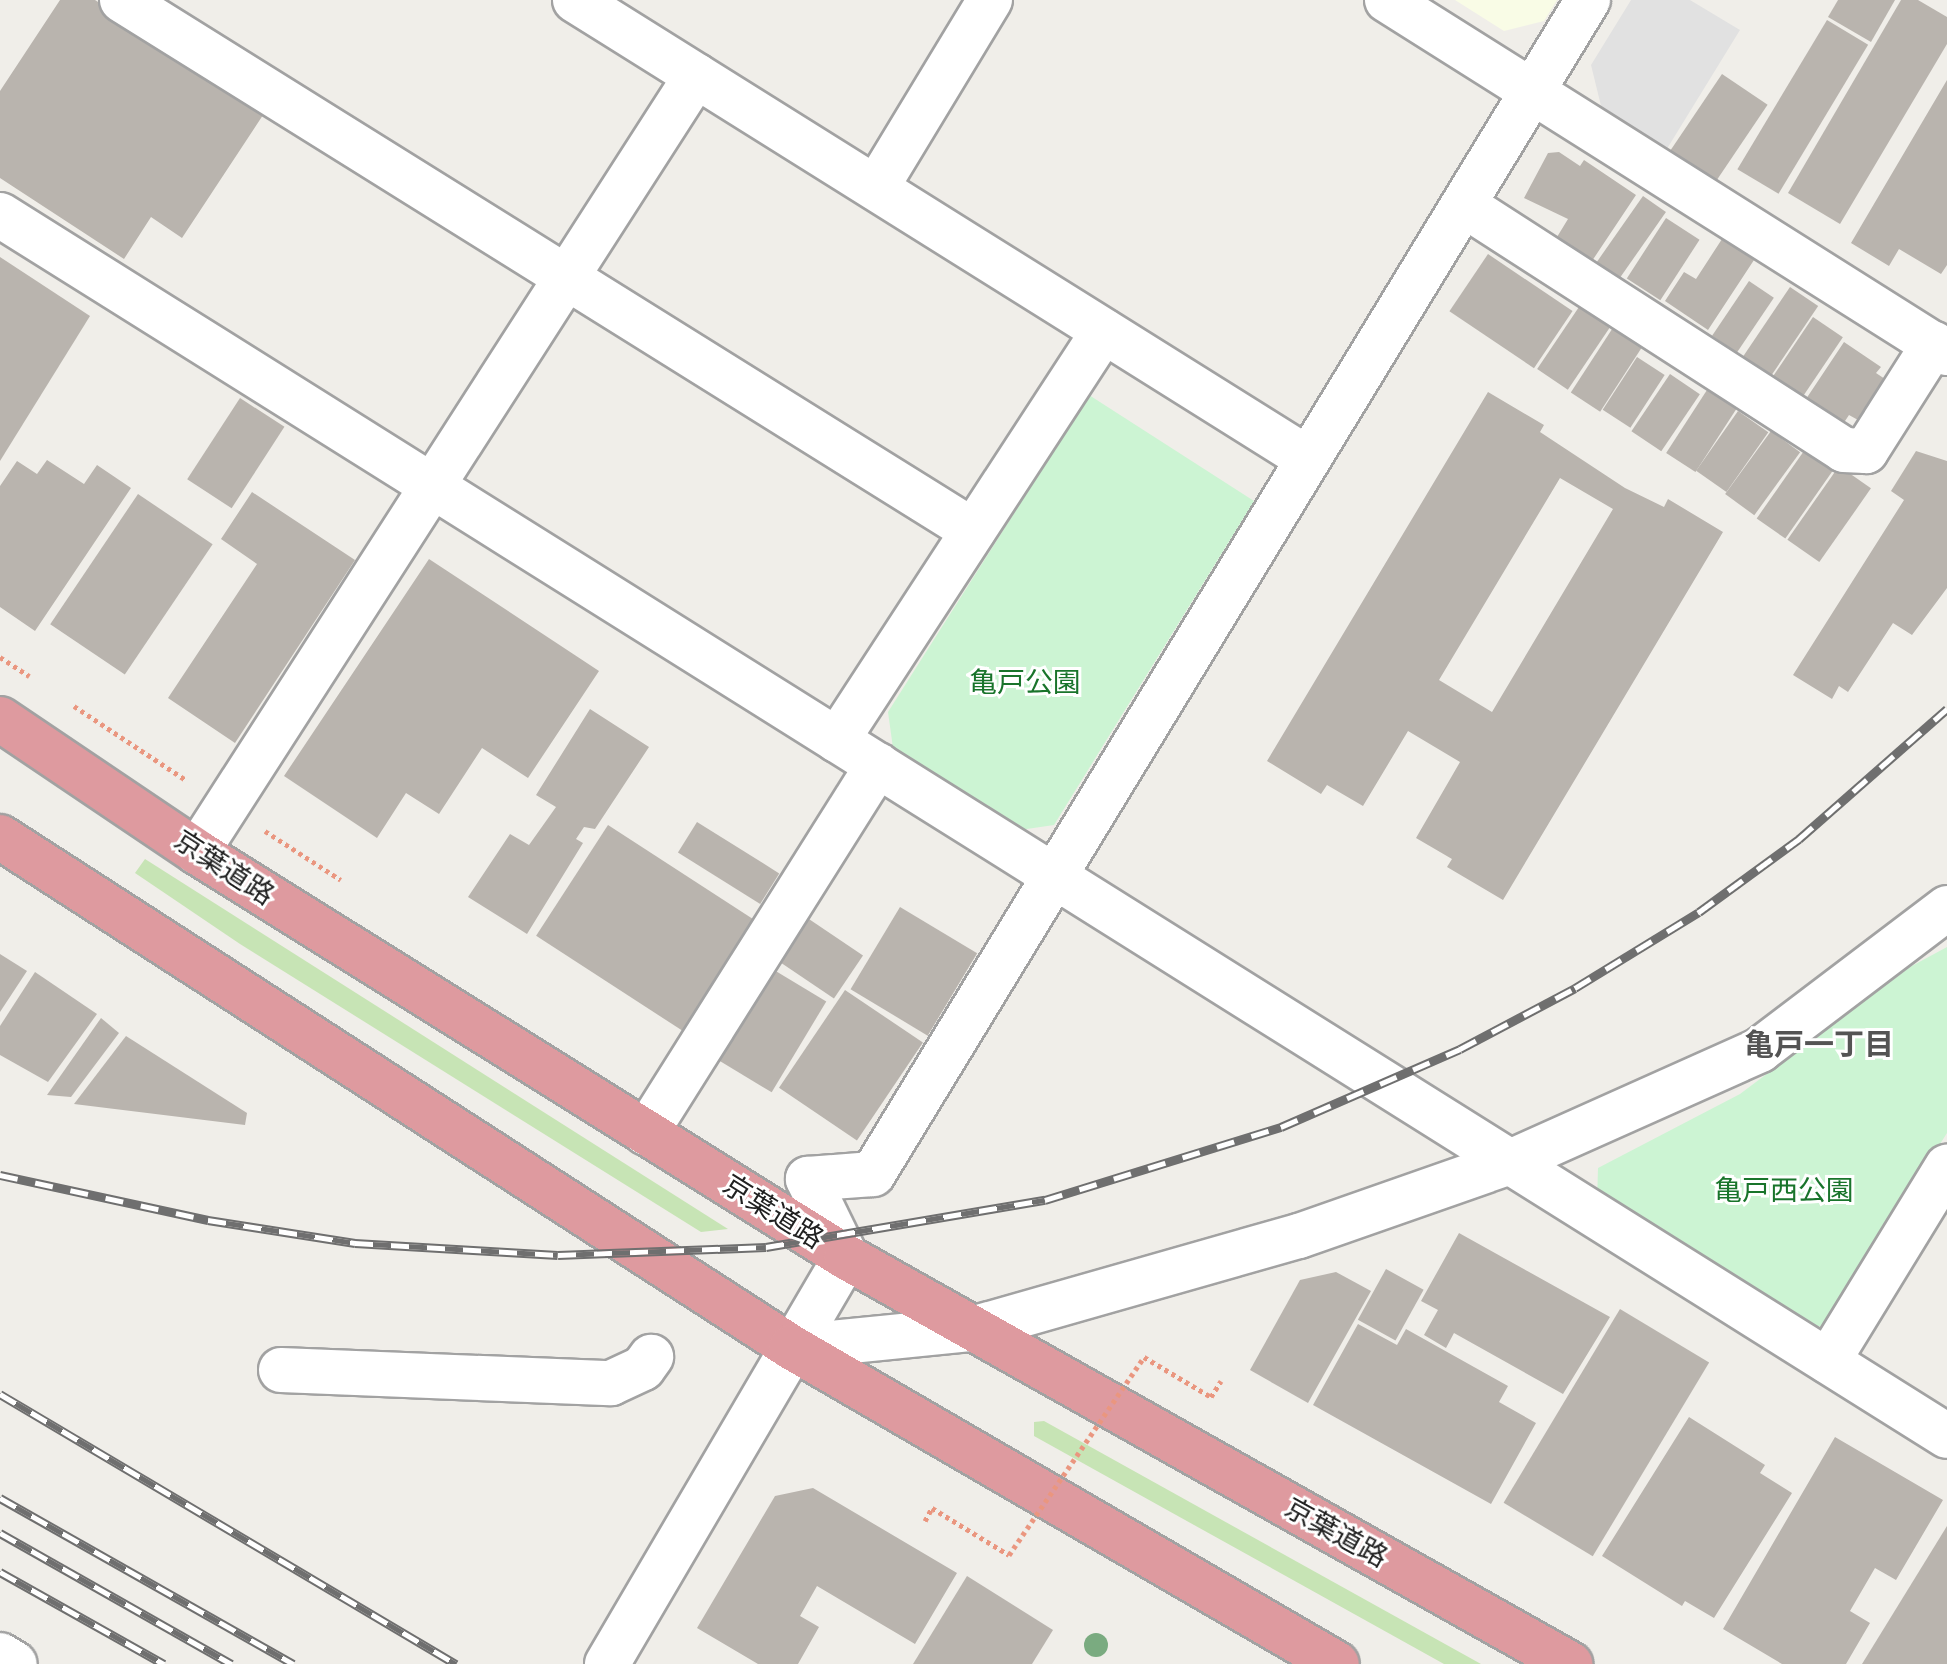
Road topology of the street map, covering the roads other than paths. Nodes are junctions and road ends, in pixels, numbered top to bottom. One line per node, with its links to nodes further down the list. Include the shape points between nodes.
1 (122, 0): 11 (street)
2 (575, 0): 6 (street)
3 (990, 0): 8 (street)
4 (1387, 0): 7 (street)
5 (1588, 0): 7 (street)
6 (696, 76): 8 (street); 11 (street)
7 (1531, 90): 9 (street); 13 (street)
8 (876, 188): 12 (street)
9 (1464, 205): 13 (street, via 1844,450 1866,451); 14 (street)
10 (0, 215): 15 (street)
11 (566, 277): 15 (street); 16 (street)
12 (1104, 331): 14 (street); 16 (street)
13 (1940, 349)
14 (1308, 459): 22 (street)
15 (432, 486): 18 (street); 21 (street)
16 (973, 531): 18 (street)
17 (0, 719): 21 (highway, 京葉道路)
18 (837, 740): 19 (street)
19 (878, 765): 22 (street); 24 (street)
20 (0, 837): 29 (highway)
21 (197, 852): 24 (highway, 京葉道路)
22 (1055, 877): 25 (street); 27 (street, via 873,1174 808,1179)
23 (1947, 909): 25 (street, via 1760,1050)
24 (646, 1133): 27 (highway, 京葉道路)
25 (1510, 1162): 28 (street, via 1299,1236); 31 (street)
26 (1947, 1167): 31 (street)
27 (846, 1257): 28 (highway, 京葉道路); 29 (street)
28 (972, 1329): 29 (street); 38 (highway, 京葉道路)
29 (791, 1347): 35 (street); 37 (highway)
30 (651, 1357): 32 (street, via 643,1368 611,1383)
31 (1828, 1361): 33 (street)
32 (281, 1370)
33 (1947, 1436)
34 (0, 1655): 36 (street)
35 (612, 1662)
36 (15, 1664)
37 (1337, 1664)
38 (1570, 1664)

